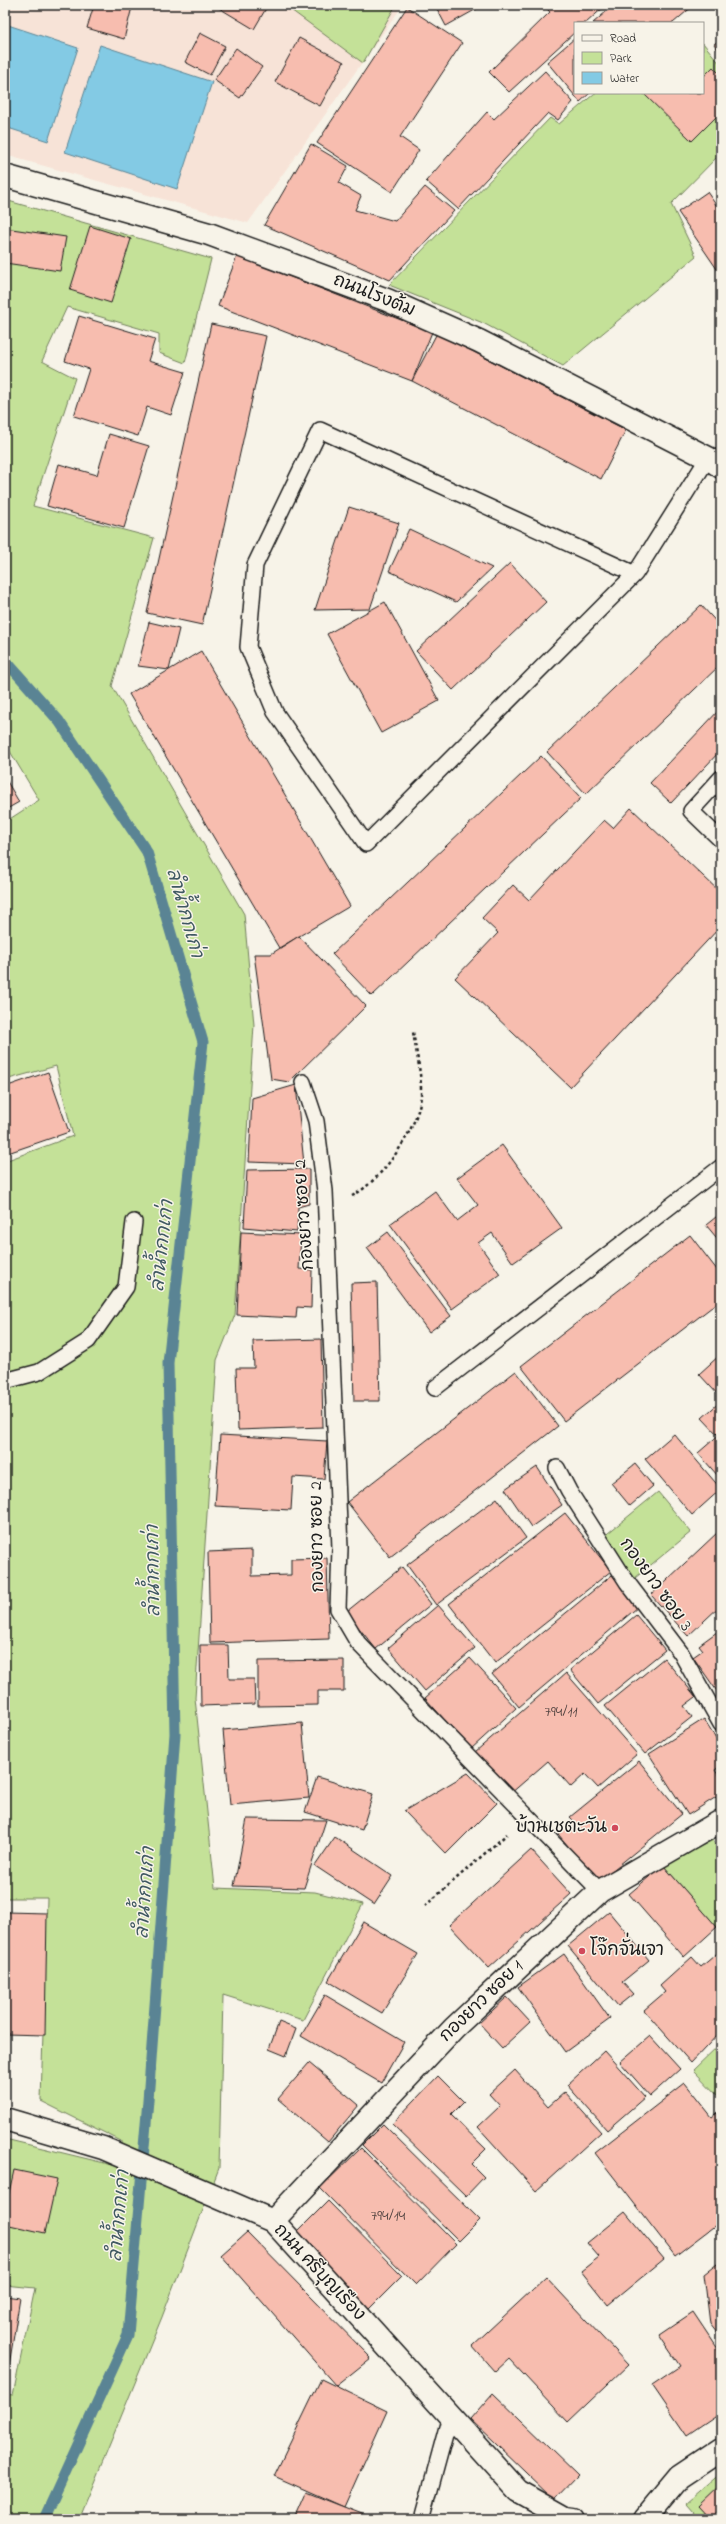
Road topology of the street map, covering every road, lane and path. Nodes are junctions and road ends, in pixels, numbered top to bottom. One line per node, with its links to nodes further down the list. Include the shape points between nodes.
1 (5, 176): 2 (street, ถนนโรงต้ม, via 209,234 387,300 479,341)
2 (715, 463): 3 (lane)
3 (635, 574): 3 (lane, via 320,430 255,565 248,647 275,712 366,844)
4 (721, 778): 5 (lane, via 690,811)
5 (721, 840)
6 (413, 1032): 9 (path, via 422,1091 412,1127 387,1167 354,1195)
7 (303, 1082): 9 (lane, กองยาว ซอย 2, via 316,1121)
8 (721, 1167): 12 (lane)
9 (326, 1206): 15 (lane, กองยาว ซอย 2, via 340,1548 338,1609 358,1644)
10 (134, 1222): 11 (lane, via 126,1287 88,1341 39,1372)
11 (5, 1381)
12 (435, 1388)
13 (557, 1468): 14 (lane, กองยาว ซอย 3, via 627,1582 681,1653)
14 (721, 1724)
15 (527, 1817): 17 (lane, กองยาว ซอย 2); 18 (path)
16 (721, 1821): 17 (street, กองยาว ซอย 1)
17 (600, 1890): 20 (street, กองยาว ซอย 1, via 454,2028)
18 (425, 1906)
19 (5, 2119): 20 (street, ถนน ศรีบุญเรือง, via 104,2148)
20 (273, 2221): 21 (street, ถนน ศรีบุญเรือง)
21 (450, 2416): 23 (lane); 24 (street, ถนน ศรีบุญเรือง, via 518,2491 566,2518)
22 (721, 2449): 25 (street, via 679,2477)
23 (422, 2519)
24 (573, 2519)
25 (644, 2519)

